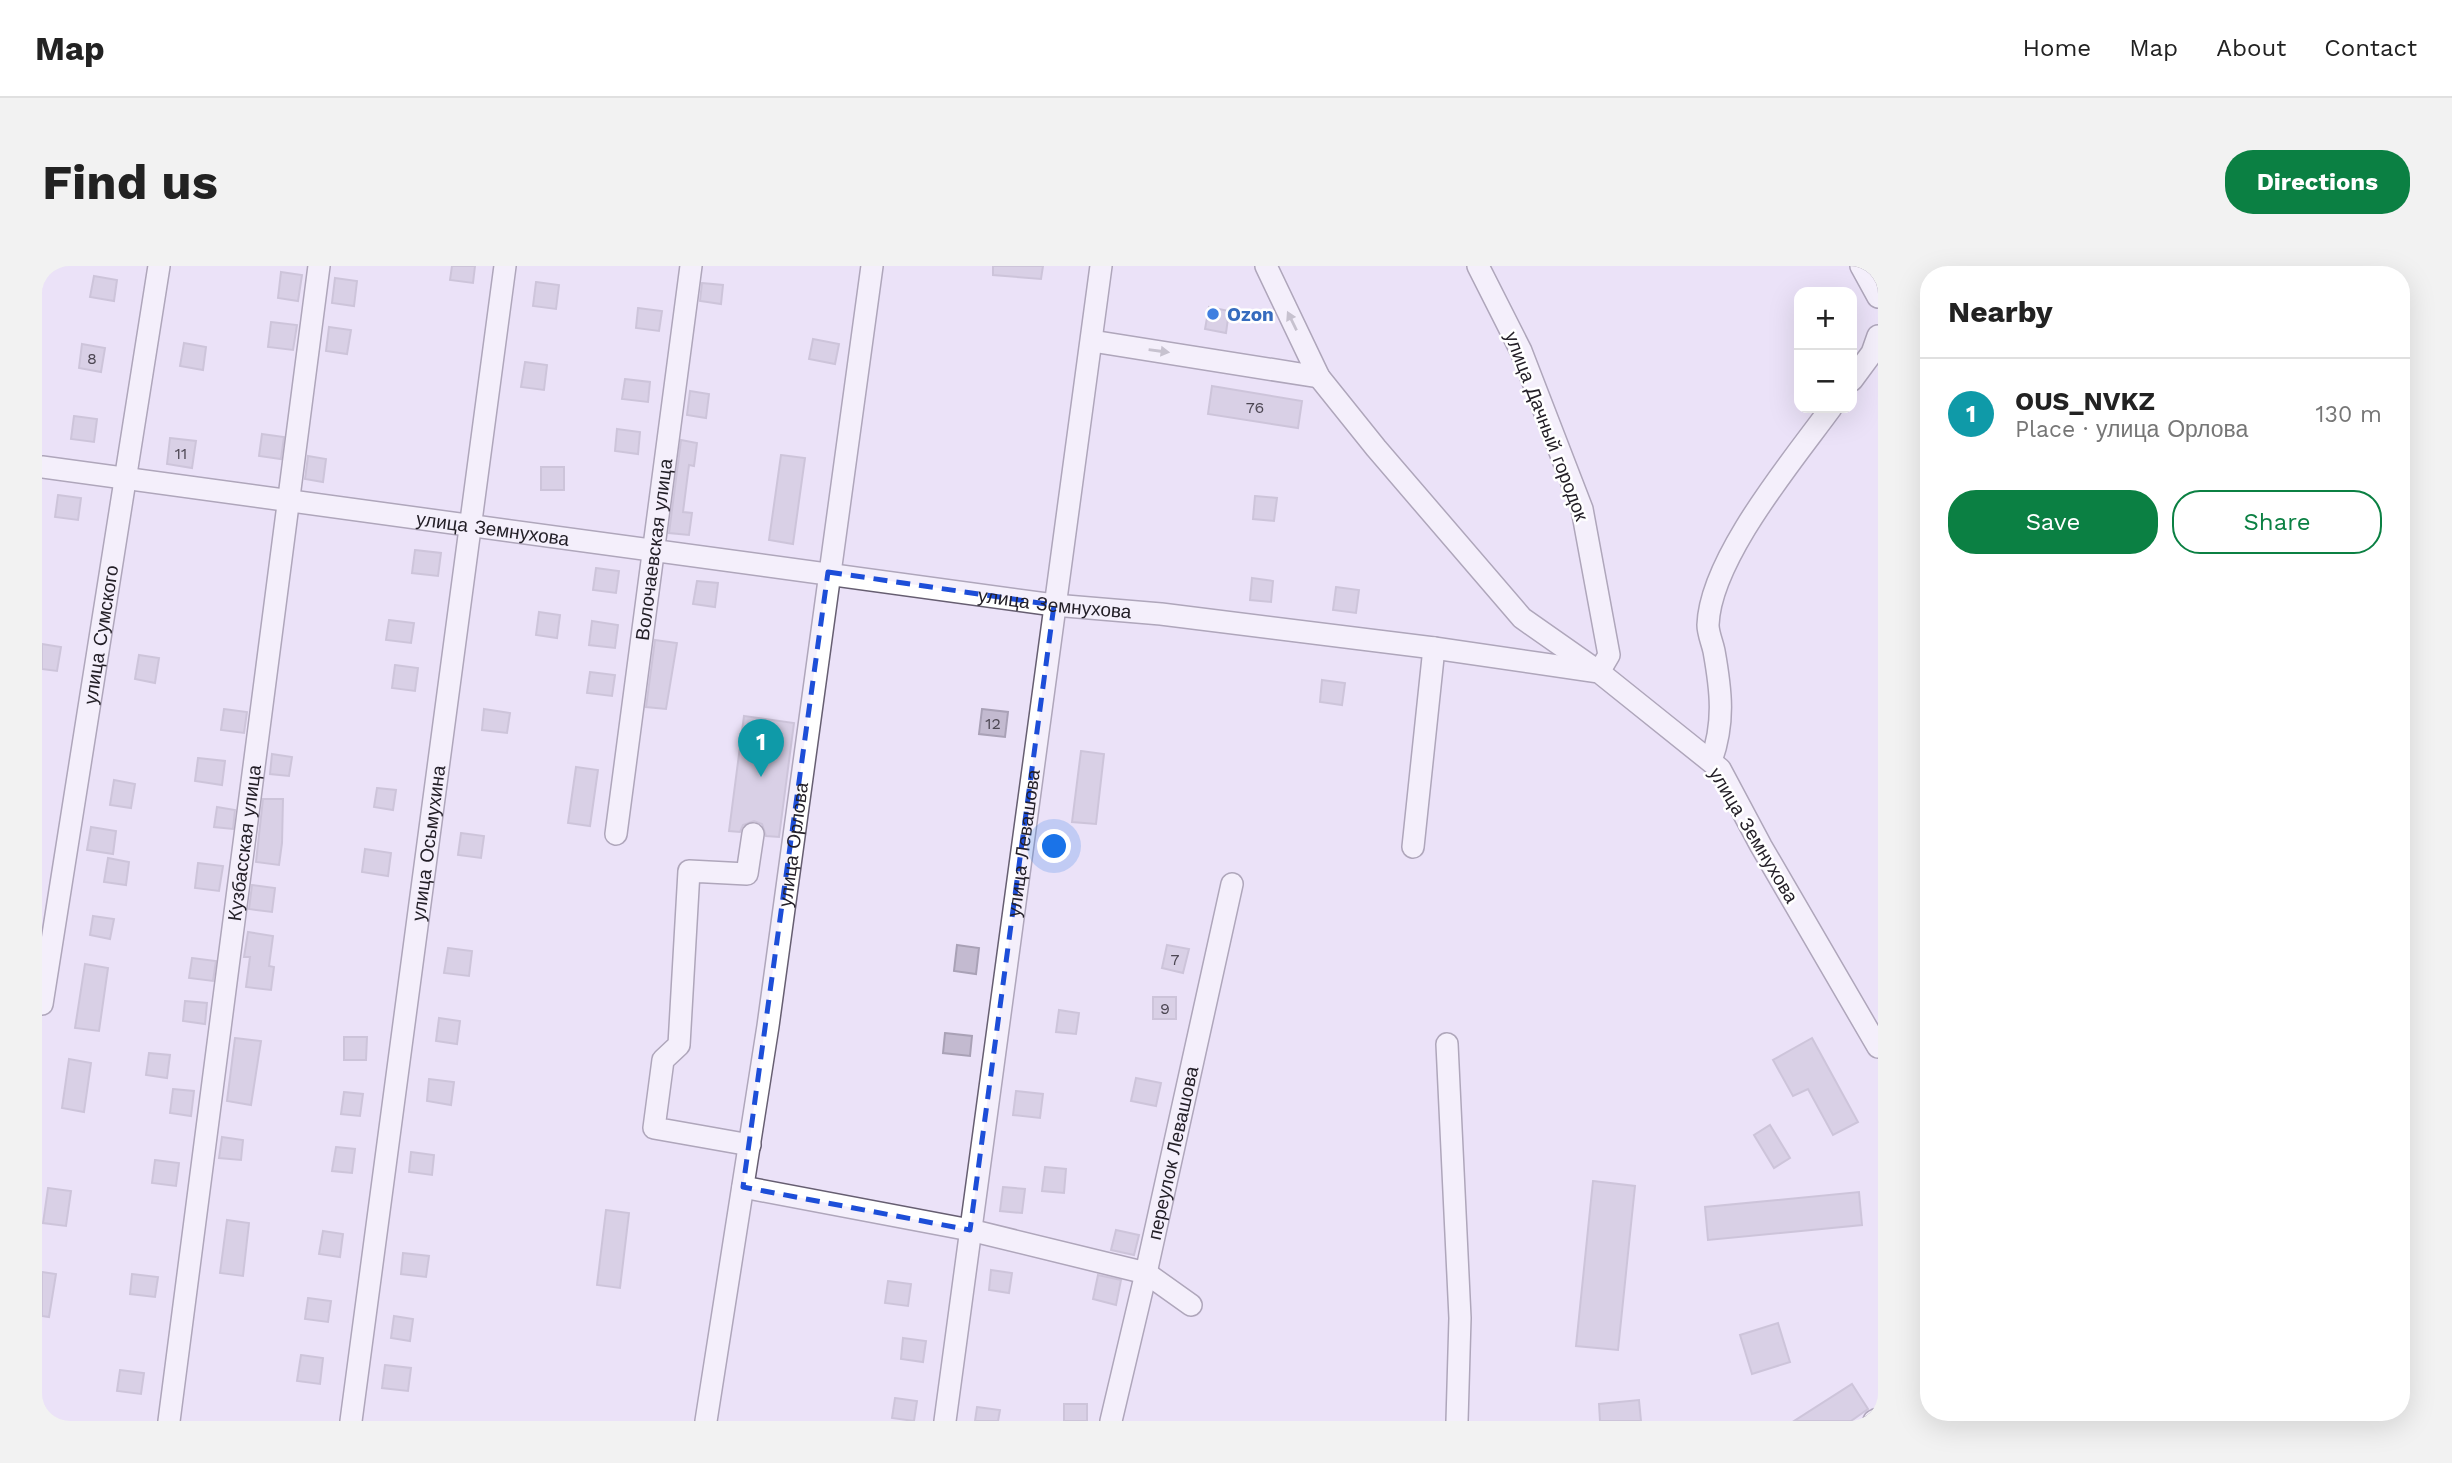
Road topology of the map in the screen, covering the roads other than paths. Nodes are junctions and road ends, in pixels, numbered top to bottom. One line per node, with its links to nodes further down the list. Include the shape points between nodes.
1 (159, 266): 17 (street, улица Сумского)
2 (318, 266): 18 (street, Кузбасская улица)
3 (505, 266): 19 (street, улица Осьмухина)
4 (691, 266): 20 (street, Волочаевская улица)
5 (872, 266): 21 (street, улица Орлова)
6 (1101, 266): 12 (street, улица Левашова)
7 (1266, 266): 14 (street, one-way to 7)
8 (1478, 266): 24 (street, улица Дачный городок, via 1521,351 1582,509 1609,655)
9 (1861, 266): 10 (street)
10 (1878, 297)
11 (1878, 336): 13 (street)
12 (1091, 341): 14 (street, one-way to 14); 22 (street, улица Левашова)
13 (1857, 373)
14 (1319, 377): 24 (street, via 1522,618)
15 (1827, 413): 25 (street, via 1748,524 1713,598 1708,626 1721,713)
16 (42, 467): 17 (street, улица Земнухова)
17 (126, 478): 18 (street, улица Земнухова); 30 (street, улица Сумского)
18 (286, 500): 19 (street, улица Земнухова); 38 (street, Кузбасская улица)
19 (469, 524): 20 (street, улица Земнухова); 39 (street, улица Осьмухина)
20 (654, 549): 21 (street, улица Земнухова); 26 (street, Волочаевская улица)
21 (828, 572): 22 (street, улица Земнухова); 33 (street, улица Орлова)
22 (1054, 605): 23 (street, улица Земнухова); 35 (street, улица Левашова)
23 (1434, 648): 24 (street, улица Земнухова); 28 (street)
24 (1599, 672): 25 (street, улица Земнухова)
25 (1711, 761): 32 (street, улица Земнухова, via 1720,769)
26 (617, 834)
27 (753, 834): 33 (street, via 747,874 690,871 678,1045 663,1060 654,1128)
28 (1413, 846)
29 (1232, 884): 36 (street, переулок Левашова)
30 (42, 1004)
31 (1447, 1044): 43 (street, via 1460,1318)
32 (1878, 1047)
33 (750, 1145): 34 (street, улица Орлова)
34 (743, 1187): 35 (street); 40 (street, улица Орлова)
35 (970, 1230): 36 (street); 41 (street, улица Левашова)
36 (1146, 1273): 37 (street); 42 (street, переулок Левашова)
37 (1191, 1305)
38 (169, 1421)
39 (351, 1421)
40 (706, 1421)
41 (945, 1421)
42 (1111, 1421)
43 (1457, 1421)

